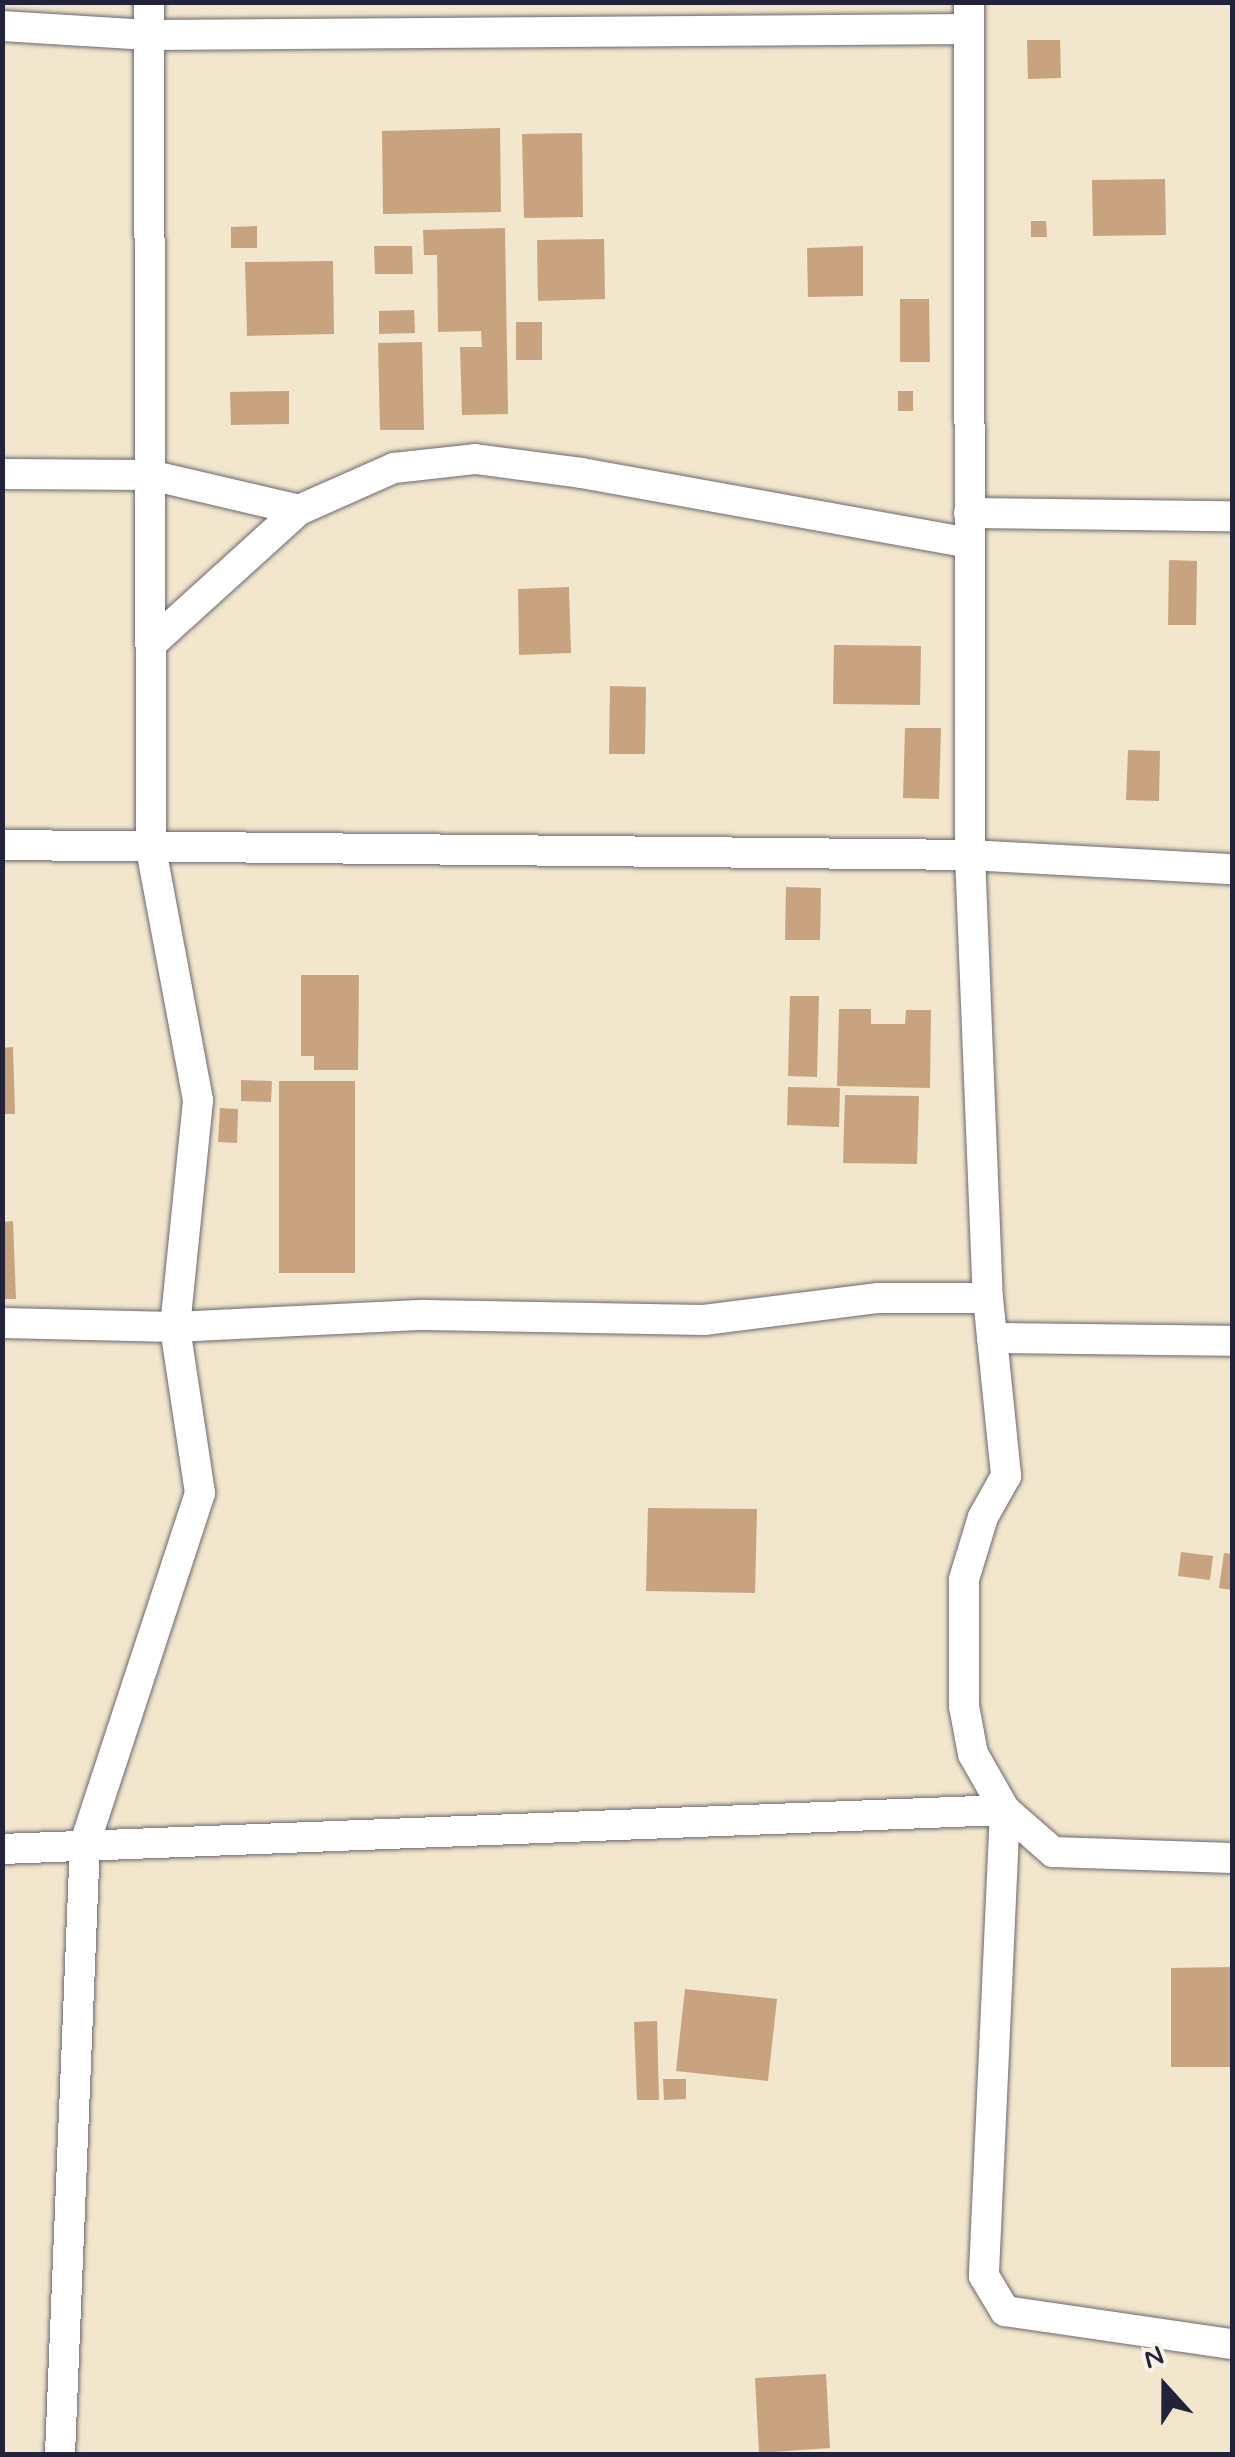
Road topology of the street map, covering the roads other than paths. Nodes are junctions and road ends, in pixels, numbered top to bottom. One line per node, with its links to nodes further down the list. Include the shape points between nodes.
1 (149, 2): 4 (street)
2 (969, 16): 4 (street); 9 (street)
3 (2, 26): 4 (street)
4 (149, 35): 6 (street)
5 (2, 474): 6 (street)
6 (150, 475): 7 (street); 10 (street)
7 (299, 510): 9 (street, via 394,468 475,459); 10 (street)
8 (1232, 516): 9 (street)
9 (969, 528): 13 (street)
10 (151, 644): 12 (street)
11 (2, 845): 12 (street)
12 (151, 848): 13 (street); 17 (street, via 198,1100)
13 (970, 855): 14 (street); 15 (street)
14 (1232, 869)
15 (988, 1298): 17 (street, via 880,1298 704,1320 424,1315); 18 (street)
16 (2, 1323): 17 (street)
17 (175, 1327): 21 (street, via 200,1494)
18 (992, 1338): 19 (street); 20 (street, via 1006,1476 983,1517 964,1580 964,1706 973,1754)
19 (1232, 1341)
20 (1006, 1810): 21 (street, via 258,1842); 23 (street, via 1053,1852); 24 (street, via 984,2276 1005,2311)
21 (84, 1843): 22 (street); 25 (street)
22 (2, 1849)
23 (1232, 1858)
24 (1232, 2344)
25 (60, 2454)

